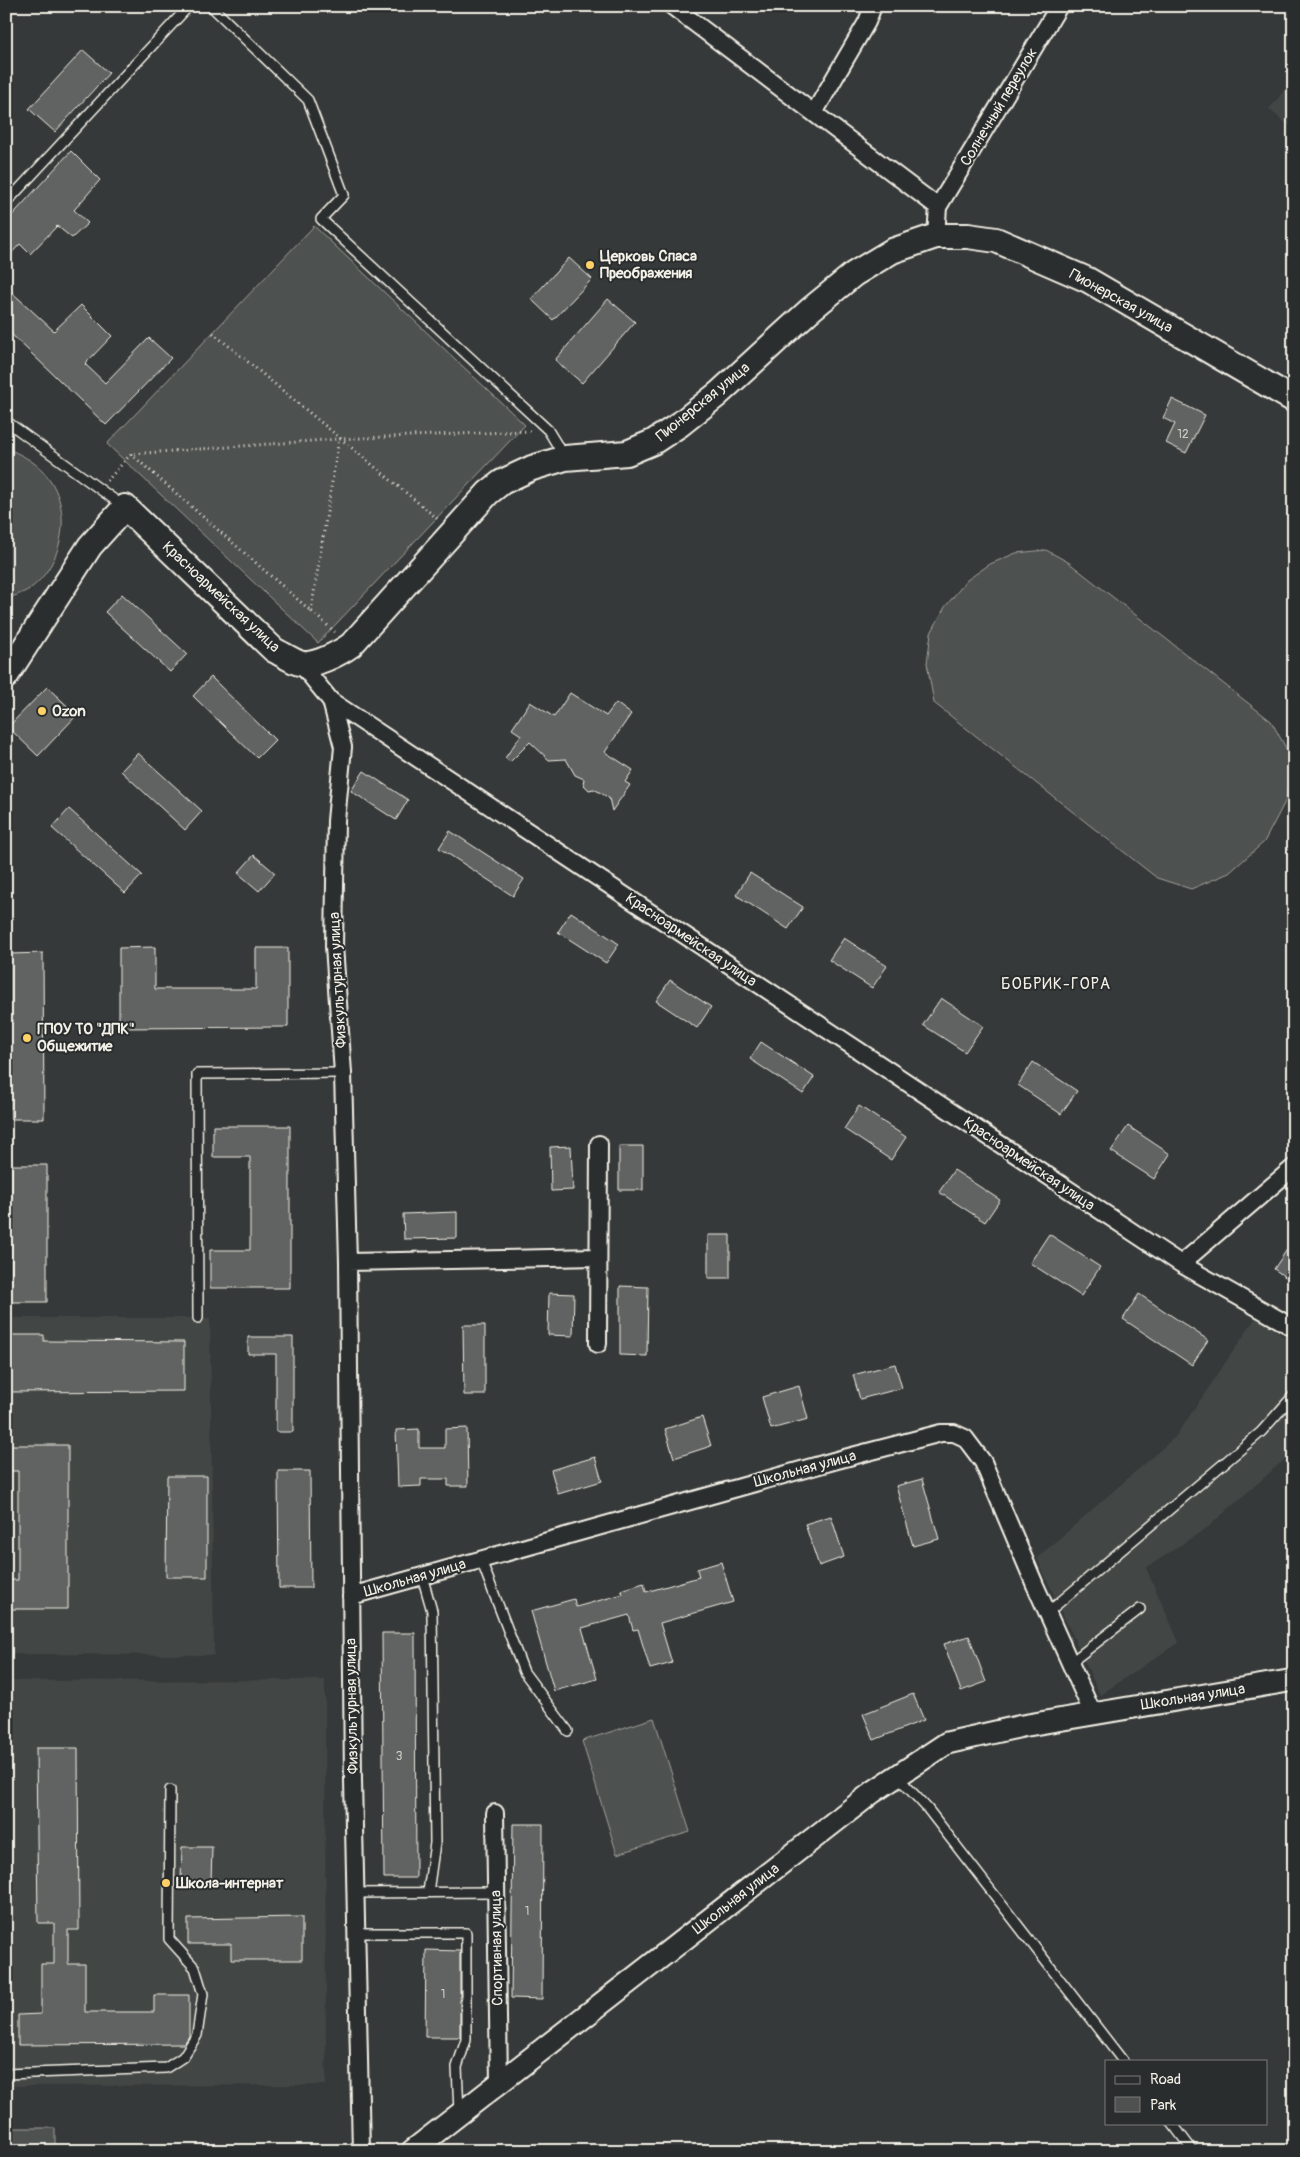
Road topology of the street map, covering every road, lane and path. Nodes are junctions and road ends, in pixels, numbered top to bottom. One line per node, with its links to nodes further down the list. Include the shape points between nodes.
1 (189, 6): 7 (lane)
2 (211, 6): 13 (lane, via 308,100 344,195 321,219)
3 (672, 6): 6 (street)
4 (873, 6): 6 (street)
5 (1060, 6): 8 (street, Солнечный переулок)
6 (814, 113): 8 (street)
7 (6, 202)
8 (938, 207): 9 (street)
9 (936, 236): 11 (main road, Пионерская улица, via 996,240 1088,280); 16 (main road, Пионерская улица, via 892,251 854,274 718,394 653,442 627,453)
10 (213, 333): 14 (path)
11 (1294, 400)
12 (6, 420): 17 (lane)
13 (548, 430): 14 (path); 16 (lane)
14 (339, 439): 15 (path); 19 (path); 20 (path)
15 (131, 454): 17 (path); 20 (path)
16 (565, 458): 19 (main road, Пионерская улица, via 502,482)
17 (100, 489): 18 (lane)
18 (125, 507): 22 (main road, Красноармейская улица, via 274,650); 23 (main road, via 90,546)
19 (453, 531): 21 (main road, Пионерская улица)
20 (311, 611): 21 (path)
21 (351, 646): 22 (main road, Пионерская улица, via 327,659)
22 (301, 664): 24 (street, Красноармейская улица)
23 (6, 676)
24 (331, 701): 25 (street, Физкультурная улица, via 344,747 336,821 334,946); 30 (street, Красноармейская улица)
25 (343, 1073): 29 (street, Физкультурная улица); 31 (lane, via 197,1074)
26 (598, 1144): 28 (street)
27 (1294, 1168): 30 (street)
28 (598, 1257): 29 (street); 33 (street)
29 (348, 1262): 37 (street, Физкультурная улица)
30 (1181, 1264): 32 (street, Красноармейская улица)
31 (198, 1318)
32 (1294, 1328)
33 (598, 1344)
34 (1294, 1395): 39 (lane, via 1261,1432)
35 (481, 1560): 36 (street, Школьная улица); 39 (street, Школьная улица, via 837,1460 941,1433 954,1433 965,1438 983,1462); 43 (lane, via 524,1672)
36 (422, 1576): 37 (street, Школьная улица); 47 (lane, via 432,1611 435,1842)
37 (351, 1596): 49 (street, Физкультурная улица)
38 (1140, 1609): 40 (lane)
39 (1047, 1612): 40 (street, Школьная улица)
40 (1070, 1663): 42 (street, Школьная улица)
41 (1294, 1680): 42 (street, Школьная улица)
42 (1093, 1714): 44 (street, Школьная улица, via 947,1743)
43 (568, 1731)
44 (897, 1776): 51 (lane, via 927,1808); 53 (street, Школьная улица, via 872,1792)
45 (170, 1790): 52 (lane, via 169,1939 195,1968 203,1994 197,2035 183,2057 166,2068)
46 (495, 1813): 48 (street, Спортивная улица)
47 (428, 1892): 48 (lane); 49 (lane)
48 (496, 1892): 53 (street, Спортивная улица)
49 (355, 1893): 50 (street, Физкультурная улица)
50 (356, 1933): 54 (lane, via 466,1933 466,2040 457,2067); 56 (street, Физкультурная улица)
51 (1122, 2060)
52 (6, 2074)
53 (499, 2083): 54 (street, Школьная улица)
54 (459, 2114): 57 (street, Школьная улица)
55 (1173, 2124): 58 (lane)
56 (361, 2151)
57 (412, 2151)
58 (1193, 2151)

